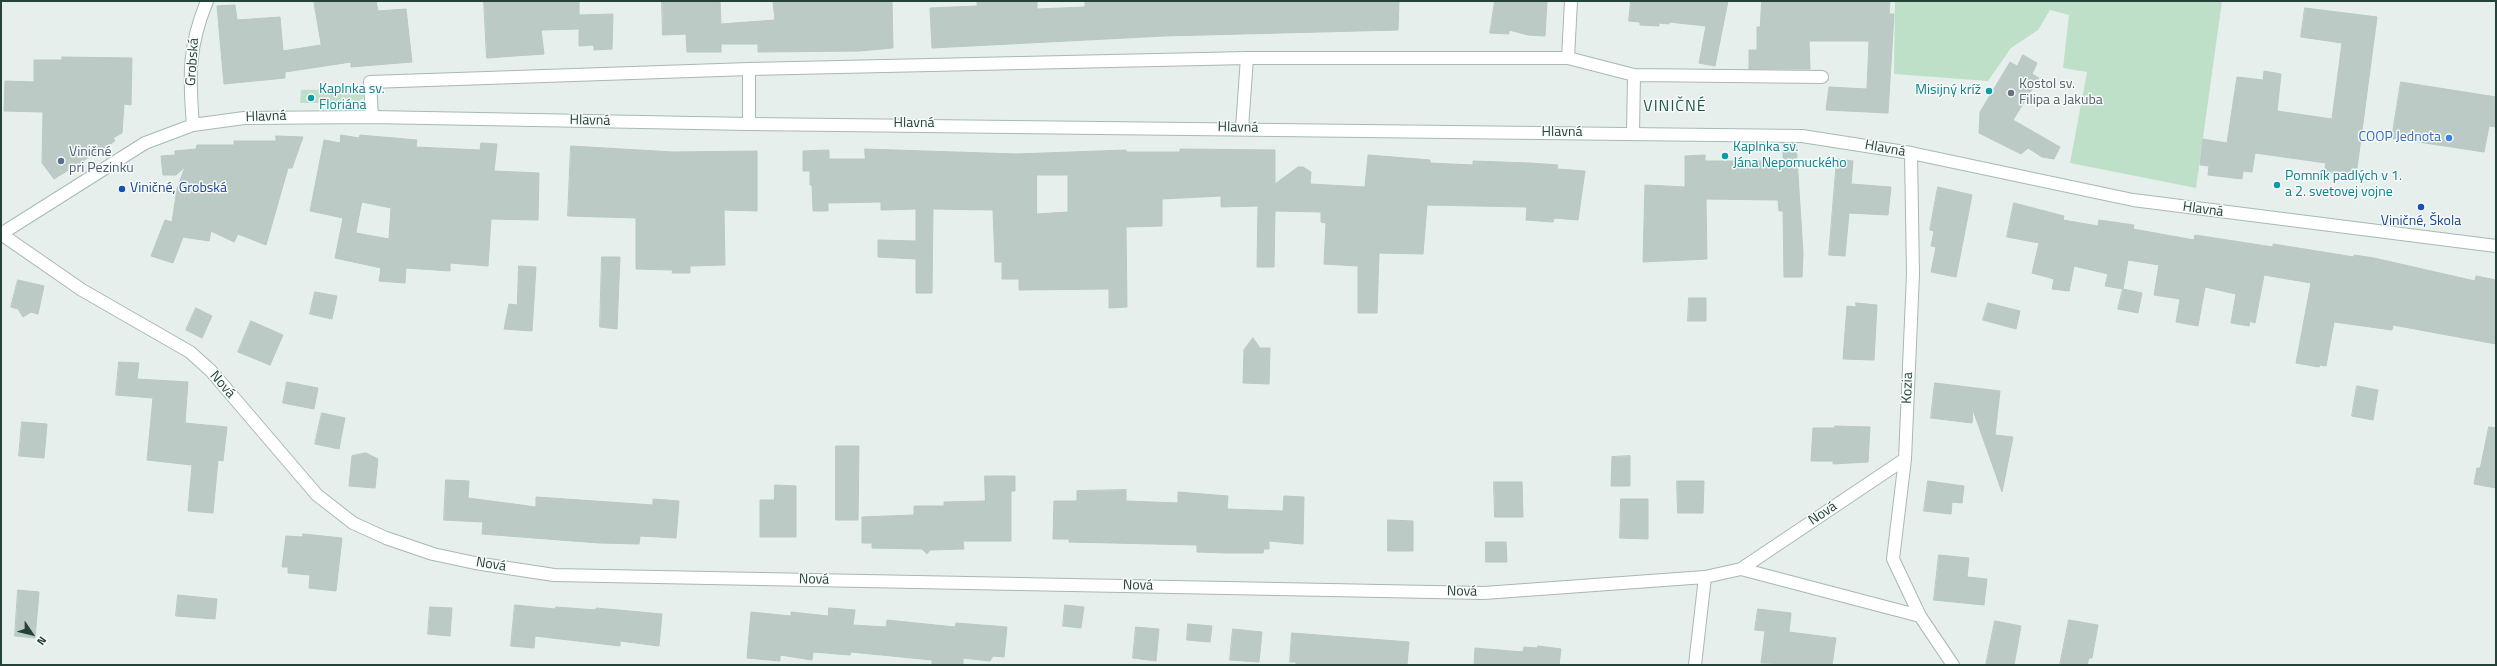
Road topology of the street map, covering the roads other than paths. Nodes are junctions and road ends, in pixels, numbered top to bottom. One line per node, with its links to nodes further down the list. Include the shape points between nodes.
1 (207, 1): 10 (street, Grobská, via 192,47)
2 (1571, 1): 4 (street)
3 (1247, 58): 4 (street); 5 (street); 11 (street)
4 (1568, 58): 6 (street)
5 (749, 69): 8 (street, via 370,82); 9 (street)
6 (1634, 75): 7 (street); 12 (street)
7 (1822, 77)
8 (372, 116): 9 (street, Hlavná); 10 (street, Hlavná, via 244,118)
9 (749, 124): 11 (street, Hlavná)
10 (192, 125): 14 (street, Hlavná, via 133,150)
11 (1242, 128): 12 (street, Hlavná)
12 (1633, 133): 13 (street, Hlavná, via 1802,136)
13 (1911, 153): 15 (street, Hlavná, via 2133,200); 16 (street, Kozia, via 1913,274)
14 (1, 234): 18 (street, Nová, via 82,290 190,352 211,371 317,495 353,523 386,538 433,554 475,563 554,575 1484,593)
15 (2496, 246)
16 (1906, 459): 17 (street, Nová); 19 (street, Kozia, via 1894,559)
17 (1741, 569): 18 (street, Nová); 19 (street, Nová)
18 (1705, 577): 20 (street)
19 (1920, 616): 21 (street, Kozia)
20 (1695, 665)
21 (1953, 665)

